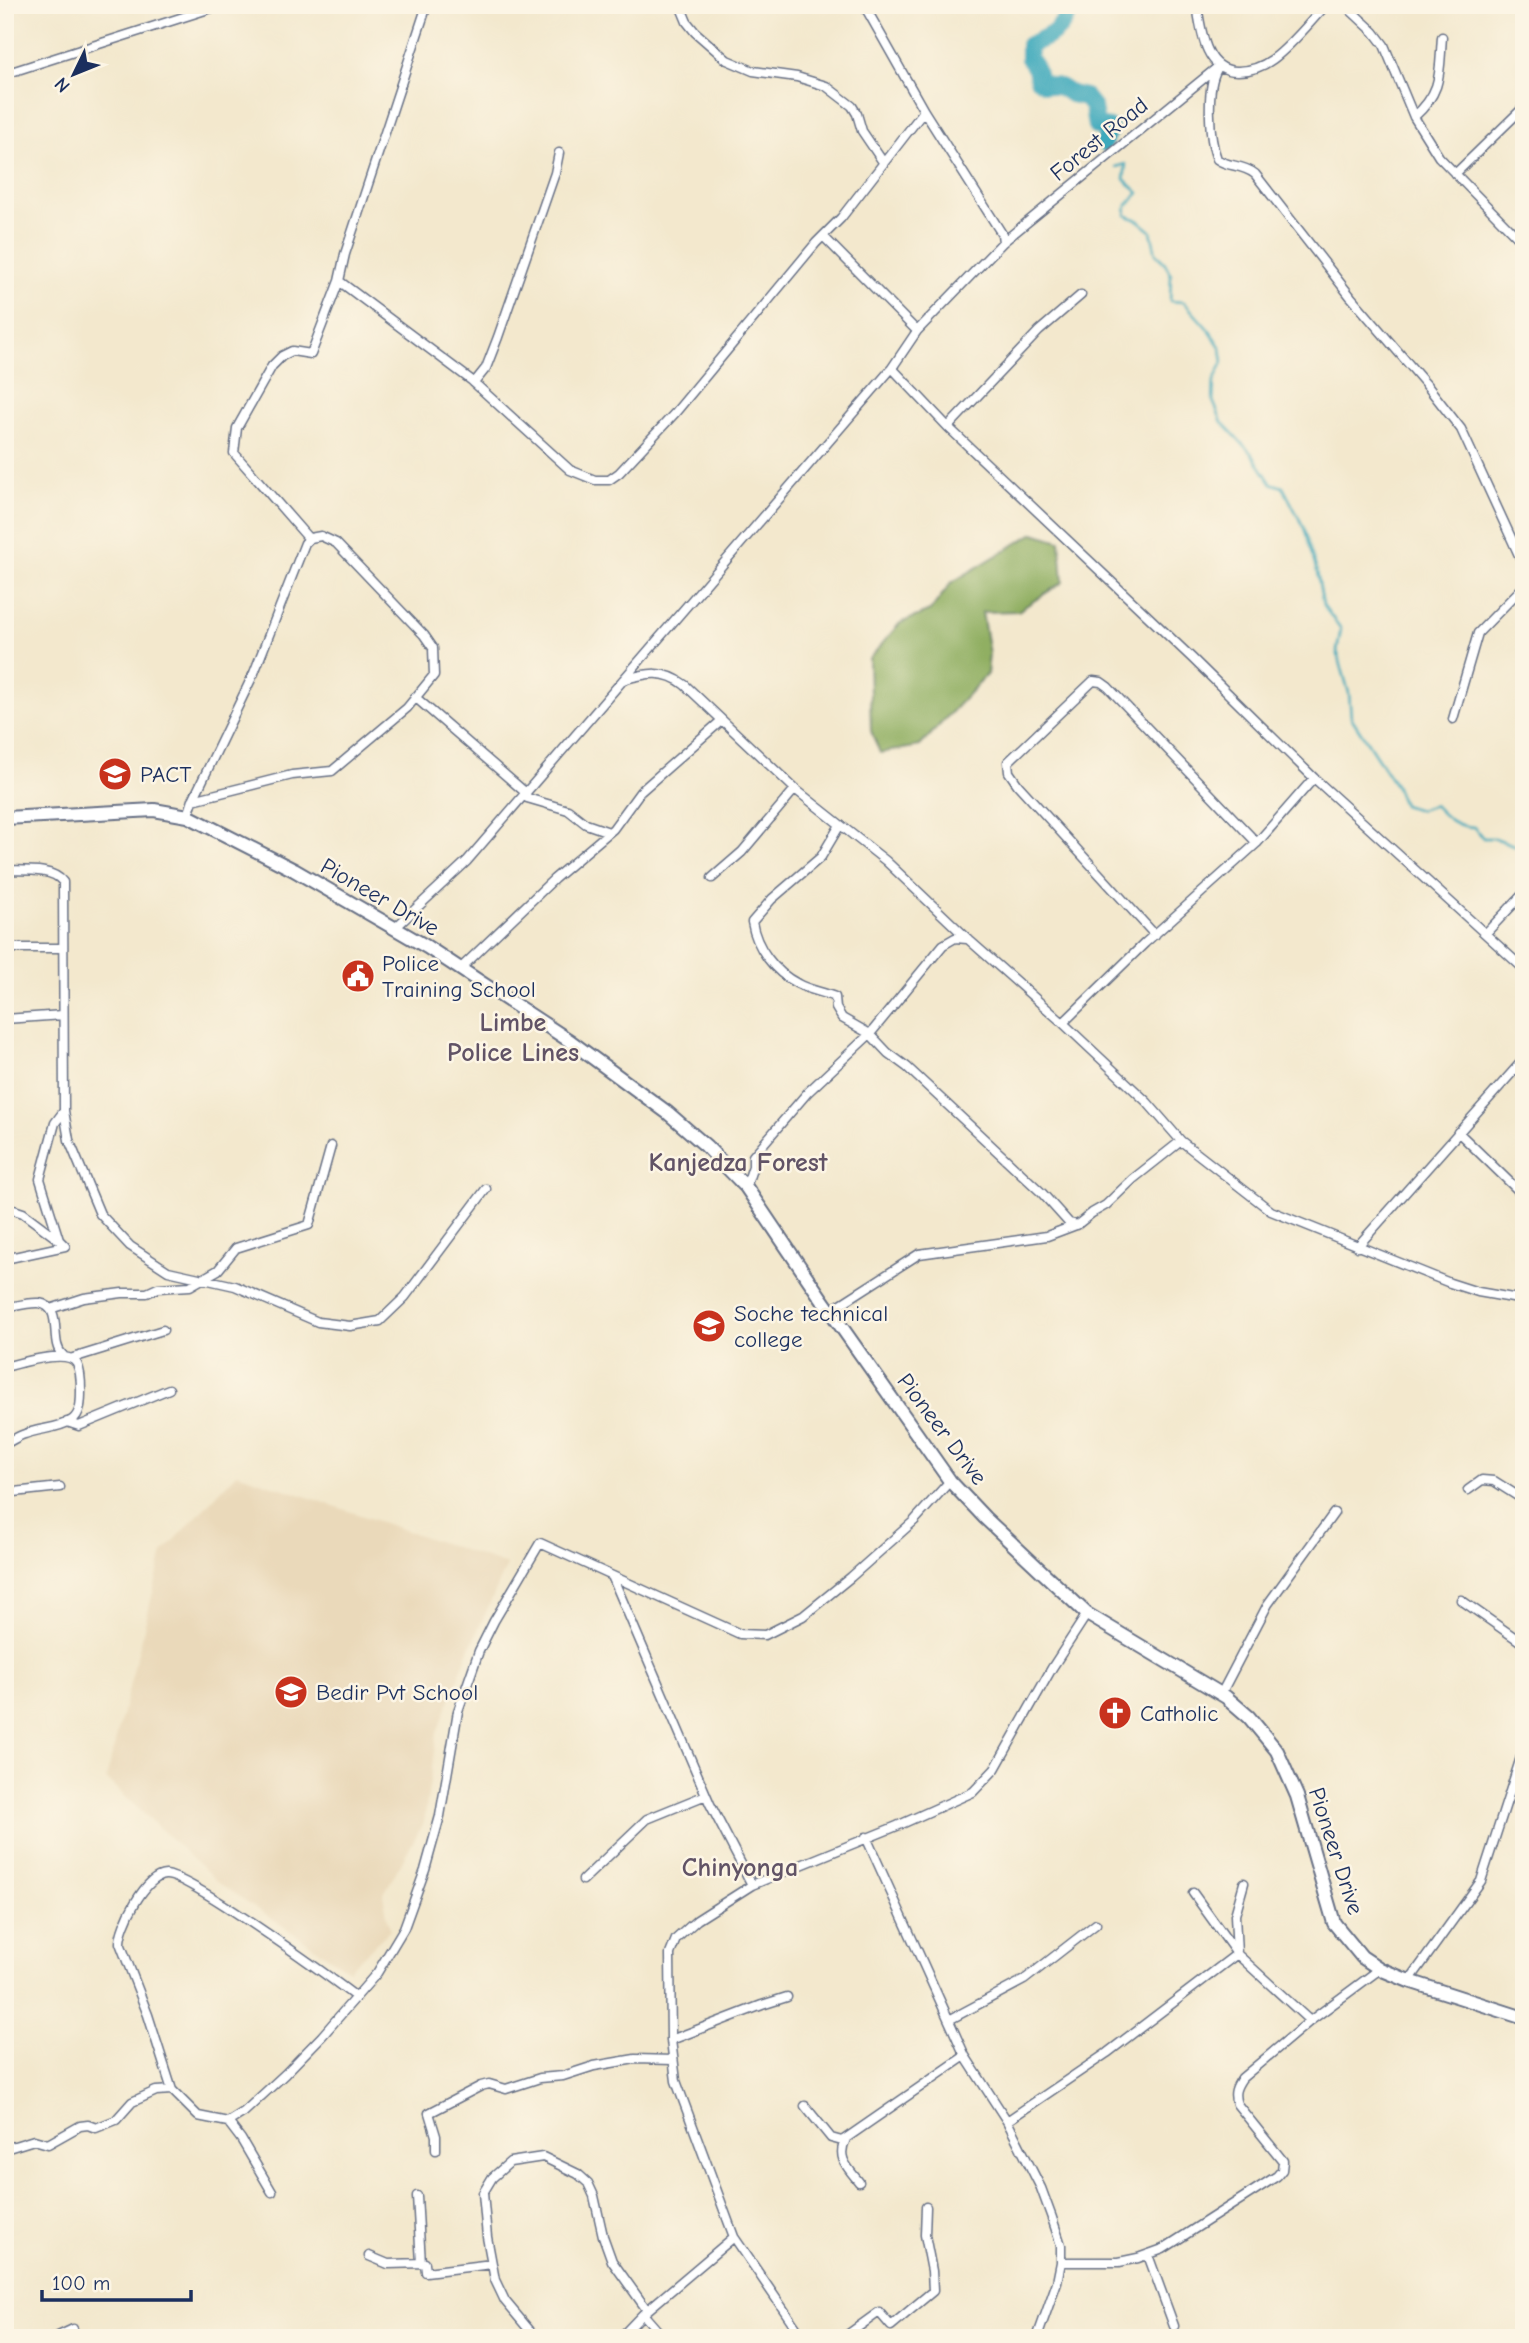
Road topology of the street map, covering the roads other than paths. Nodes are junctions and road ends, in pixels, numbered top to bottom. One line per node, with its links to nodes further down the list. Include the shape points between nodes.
1 (221, 5): 10 (street)
2 (427, 5): 20 (street)
3 (680, 5): 15 (street, via 695,32 727,60 752,71 826,86 852,106)
4 (864, 5): 12 (street)
5 (1197, 5): 9 (street, via 1204,42)
6 (1326, 5): 9 (street, via 1274,59 1242,71)
7 (1345, 5): 13 (street, via 1384,45)
8 (1442, 37): 13 (street, via 1437,89)
9 (1219, 66): 18 (street, Forest Road); 27 (street, via 1210,112 1217,159 1255,174 1461,429)
10 (5, 74)
11 (1524, 107): 16 (street)
12 (924, 111): 15 (street); 18 (street, via 1002,234)
13 (1414, 117): 16 (street)
14 (559, 153): 24 (street, via 508,312 486,368)
15 (883, 162): 17 (street)
16 (1455, 174): 19 (street)
17 (823, 236): 22 (street); 24 (street, via 675,413 609,480 570,470)
18 (1003, 243): 22 (street, Forest Road)
19 (1524, 244)
20 (340, 281): 24 (street); 26 (street, via 311,354 292,351 282,356 237,428 234,453)
21 (1081, 295): 25 (street, via 1039,331)
22 (917, 331): 23 (street, Forest Road)
23 (892, 368): 25 (street); 29 (street, Forest Road)
24 (474, 383)
25 (948, 427): 33 (street)
26 (309, 539): 30 (street, via 321,536 336,543 424,635 433,649 434,675); 36 (street, via 254,673)
27 (1524, 566)
28 (1524, 586): 31 (street, via 1478,633)
29 (624, 680): 32 (street, via 659,672 674,677); 35 (street, Forest Road)
30 (415, 697): 35 (street); 36 (street, via 332,771 292,775)
31 (1453, 719)
32 (721, 721): 34 (street); 40 (street, via 640,792)
33 (1314, 778): 41 (street); 46 (street)
34 (794, 789): 39 (street); 43 (street, via 742,852)
35 (526, 793): 40 (street, via 527,798 568,810 586,824); 45 (street, Forest Road, via 467,861)
36 (193, 800): 37 (street)
37 (188, 816): 38 (street, Pioneer Drive, via 154,810); 45 (street, Pioneer Drive, via 294,870)
38 (5, 818)
39 (841, 825): 48 (street); 56 (street, via 821,857 772,899 752,925 765,955 782,973 799,985 833,996 838,1014)
40 (609, 832): 51 (street)
41 (1257, 843): 47 (street); 47 (street, via 1108,687 1093,681 1009,762 1009,772)
42 (5, 870): 50 (street, via 44,872 61,878)
43 (712, 878)
44 (1524, 893): 46 (street)
45 (394, 929): 51 (street, Pioneer Drive)
46 (1486, 933): 52 (street)
47 (1155, 935): 55 (street)
48 (969, 940): 55 (street); 56 (street, via 955,938 943,945)
49 (5, 948): 50 (street)
50 (62, 948): 53 (street)
51 (460, 969): 62 (street, Pioneer Drive, via 668,1113)
52 (1524, 969)
53 (63, 1015): 54 (street); 58 (street)
54 (5, 1019)
55 (1063, 1023): 60 (street, via 1147,1102)
56 (870, 1034): 62 (street, via 808,1092 752,1156); 66 (street, via 1069,1223)
57 (1524, 1059): 59 (street)
58 (64, 1111): 67 (street, via 55,1123 40,1179); 70 (street, via 69,1140 100,1214 130,1246 168,1270)
59 (1458, 1132): 64 (street); 68 (street)
60 (1181, 1141): 66 (street); 68 (street, via 1271,1211)
61 (331, 1146): 70 (street, via 309,1225 236,1248 218,1270)
62 (746, 1188): 74 (street, Pioneer Drive)
63 (486, 1189): 70 (street, via 405,1297 380,1321 350,1326 318,1322 235,1286)
64 (1524, 1196)
65 (5, 1207): 67 (street, via 23,1213)
66 (1077, 1225): 74 (street, via 1047,1236 919,1254)
67 (60, 1240): 69 (street, via 65,1246)
68 (1357, 1247): 71 (street, via 1478,1292)
69 (5, 1259)
70 (203, 1278): 73 (street, via 190,1286 84,1298)
71 (1524, 1300)
72 (5, 1308): 73 (street, via 37,1303)
73 (50, 1309): 76 (street, via 57,1349)
74 (830, 1311): 82 (street, Pioneer Drive)
75 (163, 1330): 77 (street)
76 (63, 1355): 77 (street); 78 (street)
77 (73, 1358): 80 (street, via 79,1369 80,1407)
78 (5, 1367)
79 (169, 1389): 80 (street, via 79,1426)
80 (67, 1422): 81 (street)
81 (5, 1444)
82 (950, 1480): 88 (street, via 914,1521 850,1577 803,1616 765,1635 740,1634); 90 (street, Pioneer Drive)
83 (60, 1487): 85 (street)
84 (1468, 1490): 86 (street, via 1482,1480 1494,1481)
85 (5, 1493)
86 (1524, 1500)
87 (1334, 1513): 92 (street, via 1268,1604)
88 (612, 1576): 94 (street); 104 (street, via 540,1543 479,1651 462,1699 440,1816 404,1928 377,1973)
89 (1461, 1600): 91 (street)
90 (1087, 1614): 92 (street, Pioneer Drive); 95 (street, via 986,1781 945,1806)
91 (1524, 1644)
92 (1221, 1694): 102 (street, Pioneer Drive, via 1249,1717 1282,1760 1334,1923 1362,1957)
93 (1524, 1748): 103 (street, via 1480,1881)
94 (706, 1795): 96 (street, via 647,1819); 98 (street)
95 (866, 1837): 98 (street); 107 (street)
96 (583, 1880)
97 (1244, 1883): 101 (street, via 1235,1915)
98 (752, 1885): 109 (street, via 676,1940 670,1955)
99 (1193, 1893): 101 (street)
100 (1096, 1924): 107 (street, via 1024,1980)
101 (1237, 1954): 108 (street); 114 (street, via 1107,2053)
102 (1380, 1969): 103 (street, Pioneer Drive); 108 (street)
103 (1409, 1981): 106 (street, Pioneer Drive)
104 (356, 1997): 112 (street, via 179,1878 158,1876 135,1904 120,1933 120,1943); 115 (street, via 285,2074)
105 (787, 1997): 109 (street)
106 (1524, 2018)
107 (949, 2020): 110 (street)
108 (1310, 2021): 124 (street, via 1242,2078 1234,2095 1279,2154 1282,2170)
109 (671, 2040): 111 (street)
110 (965, 2056): 114 (street); 116 (street)
111 (673, 2060): 118 (street, via 635,2059 594,2066 506,2089 481,2086 429,2113); 123 (street, via 676,2081)
112 (172, 2090): 115 (street, via 198,2116); 117 (street, via 156,2091 132,2102 116,2120 96,2128 80,2126 48,2144 34,2140)
113 (805, 2106): 116 (street, via 831,2138)
114 (1007, 2121): 126 (street, via 1041,2188 1061,2245)
115 (228, 2122): 120 (street)
116 (846, 2139): 119 (street, via 842,2155)
117 (5, 2149)
118 (436, 2150)
119 (859, 2182)
120 (272, 2192)
121 (417, 2196): 127 (street)
122 (926, 2207): 137 (street, via 933,2291 891,2326 879,2312)
123 (734, 2237): 129 (street); 136 (street)
124 (1148, 2255): 126 (street, via 1119,2262); 130 (street)
125 (369, 2256): 127 (street, via 388,2264)
126 (1061, 2262): 138 (street)
127 (422, 2263): 128 (street, via 426,2272)
128 (492, 2264): 129 (street, via 483,2193 510,2162 543,2157 588,2183 612,2262); 133 (street, via 505,2301)
129 (645, 2312): 134 (street); 135 (street)
130 (1174, 2326)
131 (73, 2329): 132 (street)
132 (54, 2338)
133 (536, 2338)
134 (620, 2338)
135 (664, 2338)
136 (803, 2338)
137 (843, 2338)
138 (1037, 2338)

